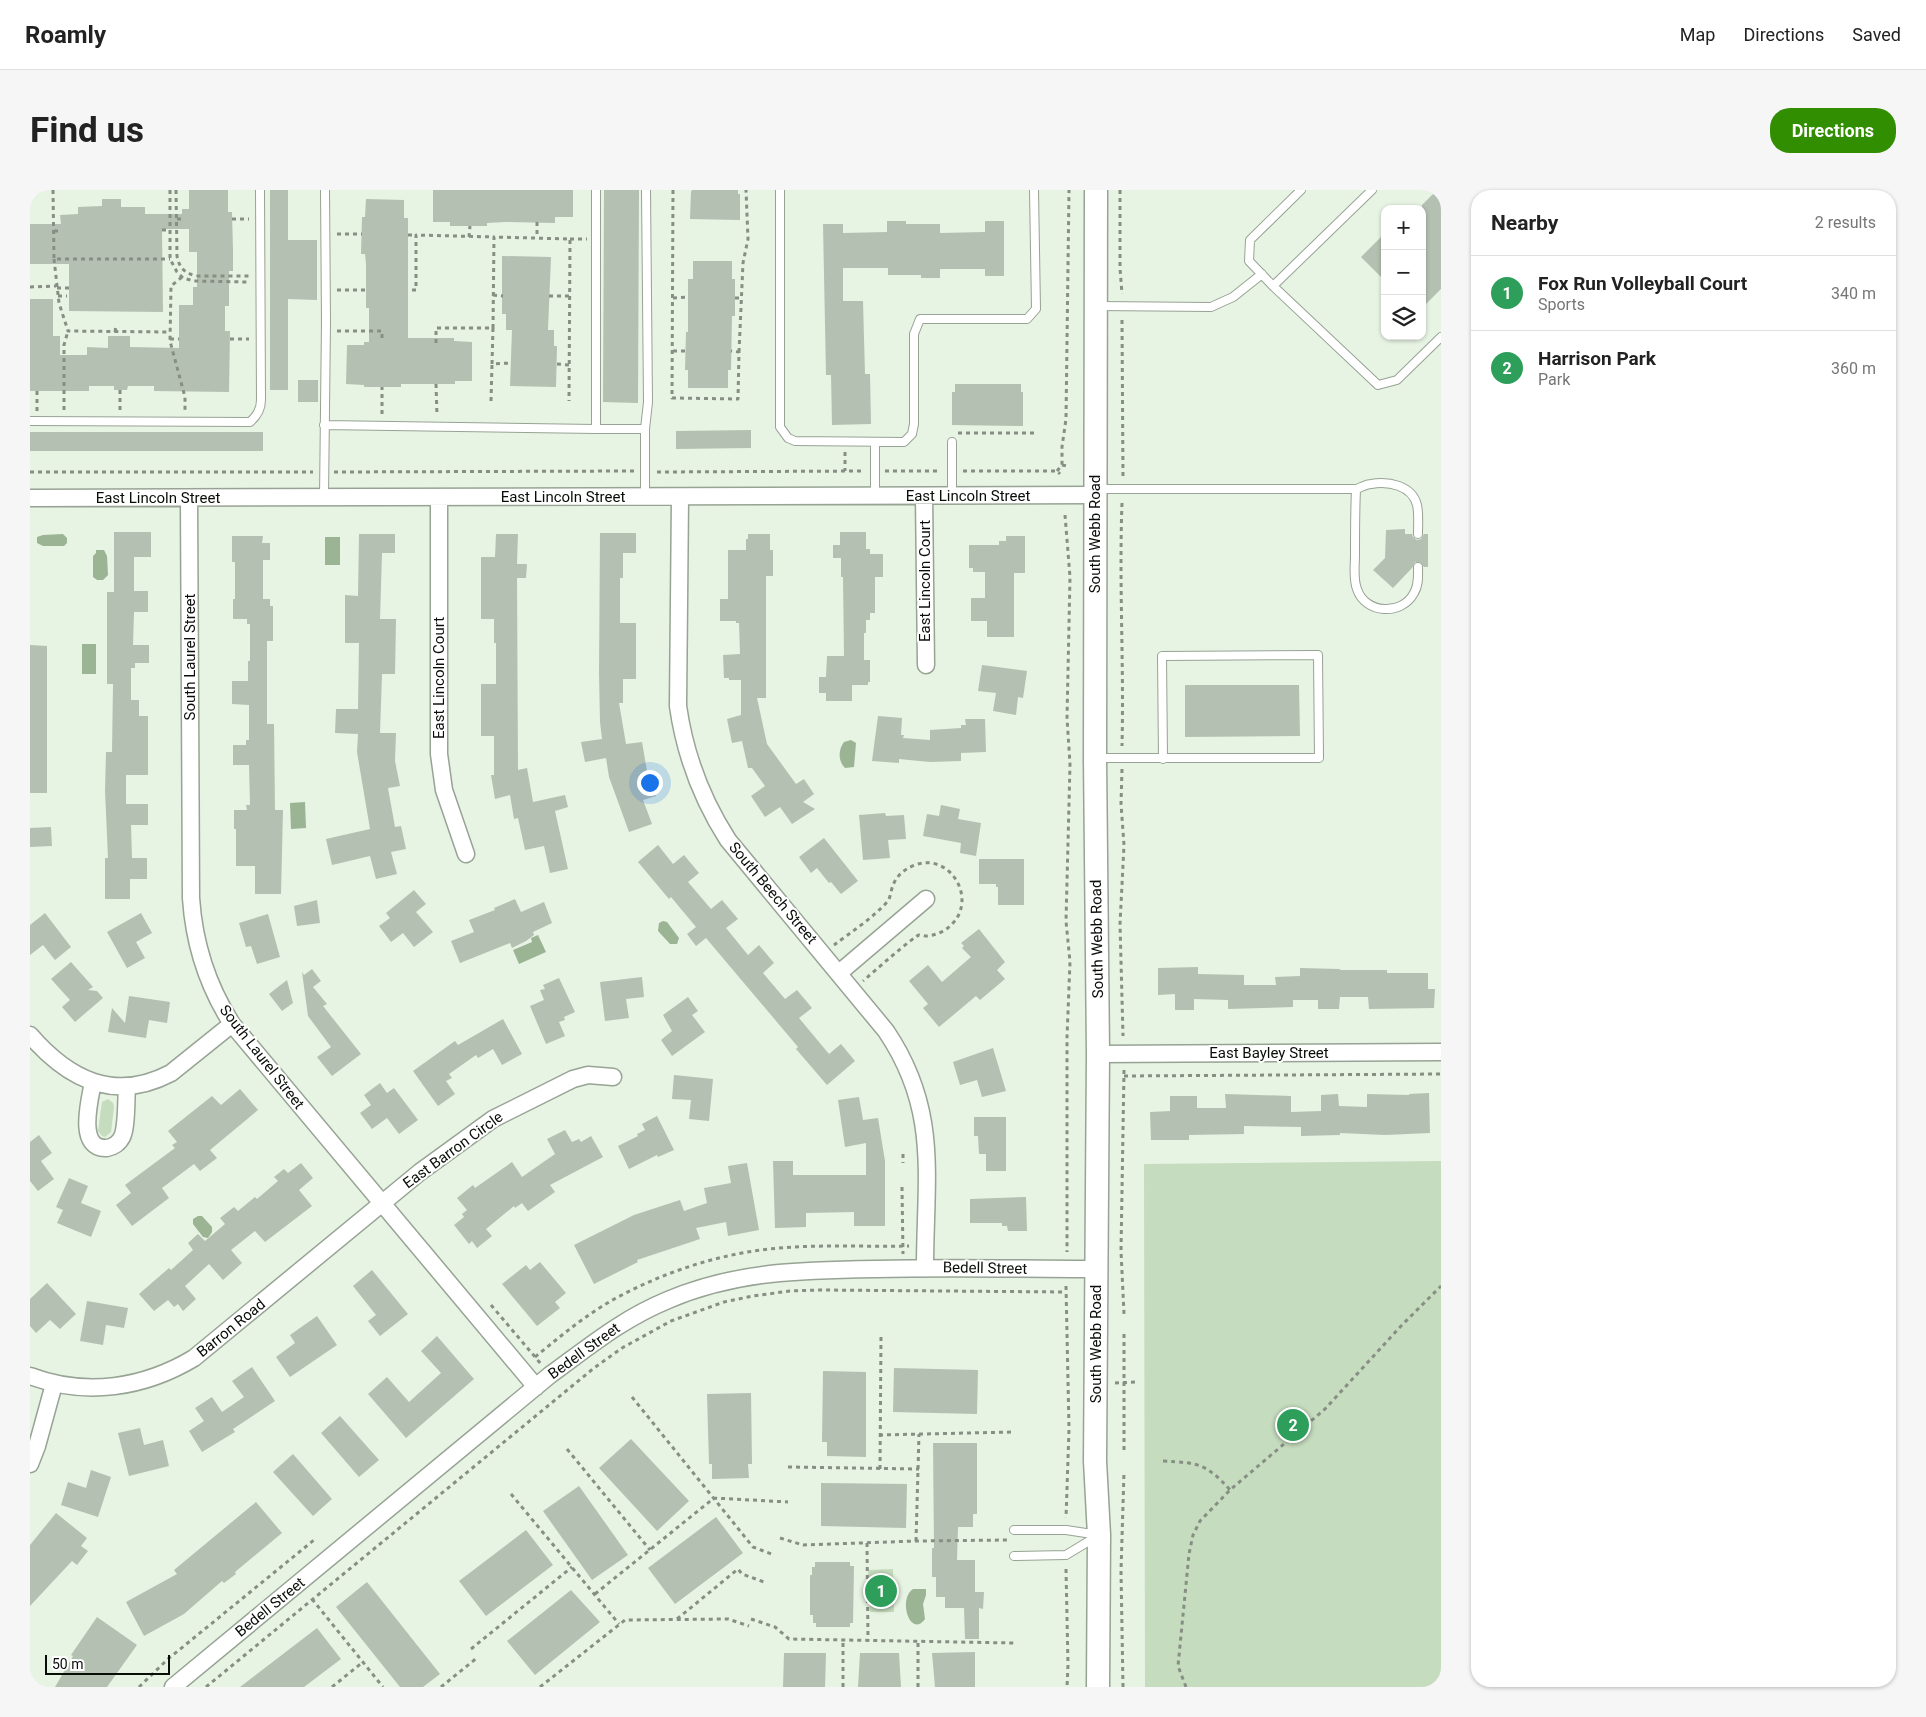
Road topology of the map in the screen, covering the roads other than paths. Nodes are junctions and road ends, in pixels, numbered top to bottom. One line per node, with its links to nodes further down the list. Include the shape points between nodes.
1 (260, 190): 14 (lane, via 261,406 255,418 250,422)
2 (324, 190): 15 (lane)
3 (596, 190): 17 (lane)
4 (646, 190): 16 (lane, via 648,402)
5 (780, 190): 19 (lane, via 780,427 795,441)
6 (1034, 190): 19 (lane, via 1036,309 1026,319 920,319 914,334 912,434 904,442)
7 (1096, 190): 12 (main road, South Webb Road)
8 (1301, 190): 10 (lane, via 1250,240 1248,260)
9 (1372, 190): 11 (lane)
10 (1262, 274): 11 (lane); 12 (lane, via 1233,297 1211,307)
11 (1273, 286): 13 (lane, via 1378,385 1397,380)
12 (1096, 306): 21 (main road, South Webb Road)
13 (1441, 337)
14 (33, 421)
15 (324, 425): 17 (lane); 25 (lane)
16 (645, 428): 17 (lane); 27 (lane)
17 (596, 429)
18 (952, 442): 24 (lane)
19 (875, 443): 22 (lane)
20 (1356, 490): 21 (lane); 31 (lane, via 1370,484 1394,484 1406,489 1417,504); 32 (lane, via 1355,581 1360,596 1372,607 1380,609 1404,604 1415,591)
21 (1095, 492): 24 (street, East Lincoln Street); 34 (main road, South Webb Road)
22 (875, 496): 23 (street, East Lincoln Street); 28 (street, East Lincoln Street)
23 (924, 496): 24 (street, East Lincoln Street); 33 (street, East Lincoln Court)
24 (952, 496)
25 (324, 497): 26 (street, East Lincoln Street); 30 (street, East Lincoln Street)
26 (438, 497): 27 (street, East Lincoln Street); 36 (street, East Lincoln Court, via 439,754 444,790)
27 (645, 497): 28 (street, East Lincoln Street)
28 (680, 497): 38 (street, South Beech Street, via 678,706 694,775 710,811 728,840)
29 (30, 498): 30 (street, East Lincoln Street)
30 (189, 498): 39 (street, South Laurel Street, via 191,898 202,962 219,1004)
31 (1418, 534)
32 (1418, 567)
33 (926, 665)
34 (1095, 758): 35 (lane); 42 (main road, South Webb Road)
35 (1163, 759): 35 (lane, via 1319,758 1318,655 1162,656)
36 (466, 854)
37 (926, 899): 38 (street)
38 (839, 973): 47 (street, South Beech Street, via 897,1047 920,1102 927,1158)
39 (232, 1024): 45 (street, via 170,1073 144,1084); 46 (street, South Laurel Street)
40 (30, 1035): 44 (street, via 56,1062)
41 (1441, 1052): 42 (street, East Bayley Street)
42 (1098, 1054): 48 (main road, South Webb Road)
43 (613, 1077): 46 (street, East Barron Circle, via 588,1075 573,1080 493,1119)
44 (93, 1082): 45 (street); 45 (street, via 87,1132 92,1142 101,1147 117,1144 123,1134)
45 (127, 1086)
46 (381, 1205): 50 (street, Barron Road, via 179,1367 145,1381 108,1387); 51 (street, South Laurel Street)
47 (925, 1268): 48 (street, Bedell Street); 51 (street, Bedell Street, via 775,1272 694,1290 614,1327)
48 (1096, 1269): 54 (main road, South Webb Road)
49 (30, 1376): 50 (street, Barron Road)
50 (54, 1384): 52 (street)
51 (536, 1387): 56 (street, Bedell Street)
52 (30, 1464)
53 (1014, 1530): 54 (lane, via 1066,1530)
54 (1099, 1535): 55 (lane, via 1066,1555); 57 (main road, South Webb Road)
55 (1014, 1556)
56 (173, 1687)
57 (1098, 1687)

